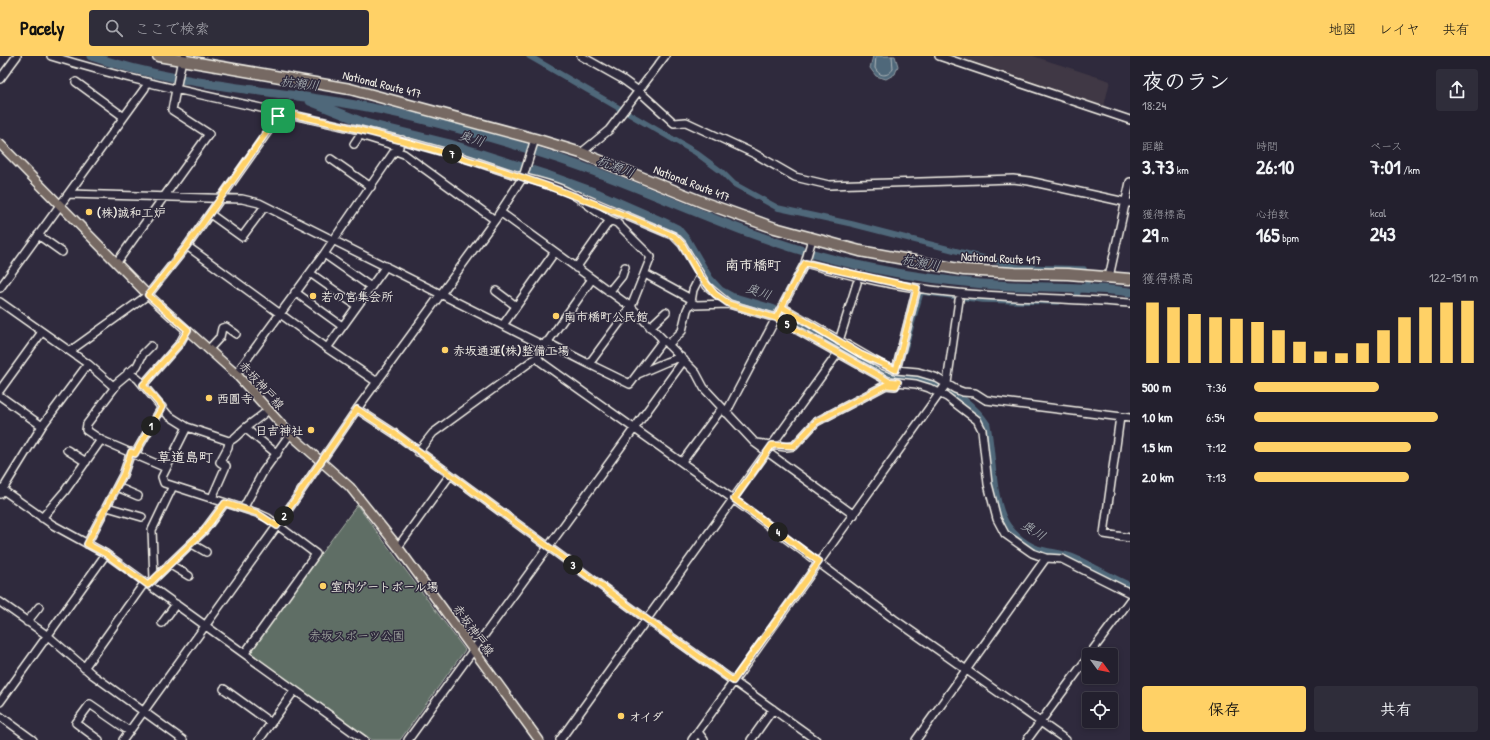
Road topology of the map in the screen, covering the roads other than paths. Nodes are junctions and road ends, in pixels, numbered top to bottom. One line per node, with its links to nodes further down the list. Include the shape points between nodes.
1 (17, 56): 8 (street)
2 (51, 56): 11 (street)
3 (158, 56): 7 (highway, National Route 417)
4 (581, 56): 12 (street)
5 (665, 56): 12 (street)
6 (939, 56): 15 (street)
7 (183, 60): 11 (street); 16 (highway, National Route 417, via 350,89)
8 (0, 79)
9 (76, 82): 14 (street)
10 (145, 88): 14 (street)
11 (176, 89): 13 (street); 27 (street, via 172,110 209,134)
12 (640, 92): 20 (street, via 609,130); 29 (street, via 674,123 686,122 755,154 795,177 829,185 1013,179)
13 (280, 112): 19 (street); 28 (street)
14 (124, 117): 26 (street)
15 (1130, 120)
16 (535, 141): 20 (highway, National Route 417); 22 (street)
17 (0, 144): 30 (main road, 赤坂神戸線)
18 (354, 144): 19 (street, via 360,135)
19 (399, 146): 22 (street, via 495,167); 24 (street); 34 (street, via 404,154)
20 (581, 153): 38 (highway, National Route 417, via 705,203)
21 (331, 159): 24 (street)
22 (526, 168): 25 (street); 32 (street)
23 (1130, 182): 29 (street)
24 (371, 187): 37 (street)
25 (568, 192): 35 (street); 50 (street, via 674,236 682,244)
26 (69, 194): 27 (street); 30 (street)
27 (164, 197): 28 (street); 43 (street)
28 (221, 199): 31 (street, via 242,199); 33 (street)
29 (1128, 202): 51 (street)
30 (60, 205): 36 (street); 43 (main road, 赤坂神戸線)
31 (266, 206): 33 (street, via 242,237); 37 (street)
32 (500, 212): 34 (street); 41 (street)
33 (210, 214): 39 (street)
34 (495, 220): 61 (street)
35 (610, 220): 47 (street); 49 (street, via 651,257)
36 (38, 235): 40 (street); 56 (street)
37 (334, 240): 42 (street); 45 (street)
38 (811, 241): 44 (street); 51 (highway, National Route 417, via 964,270)
39 (187, 246): 62 (street); 73 (street)
40 (62, 252)
41 (554, 253): 47 (street); 69 (street)
42 (324, 254): 48 (street); 55 (street)
43 (117, 262): 62 (main road, 赤坂神戸線)
44 (805, 262): 57 (street); 71 (street)
45 (386, 266): 55 (street); 61 (street)
46 (625, 267): 60 (street, via 622,276)
47 (576, 268): 53 (street)
48 (310, 273): 59 (street); 68 (street)
49 (645, 274): 63 (street); 70 (street)
50 (700, 276): 63 (street); 67 (street, via 715,294)
51 (1109, 277): 52 (highway, National Route 417)
52 (1130, 279)
53 (592, 280): 60 (street); 83 (street)
54 (857, 283): 81 (street)
55 (371, 287): 68 (street)
56 (0, 288)
57 (917, 288): 66 (street, via 978,295); 93 (street)
58 (496, 291): 69 (street)
59 (295, 292): 73 (street); 76 (street)
60 (610, 292): 70 (street)
61 (441, 293): 75 (street); 97 (street)
62 (148, 295): 78 (main road, 赤坂神戸線); 87 (street)
63 (691, 300): 67 (street, via 696,305); 82 (street, via 682,331)
64 (959, 300): 99 (street)
65 (0, 302): 79 (street)
66 (1130, 303)
67 (729, 304): 74 (street)
68 (357, 306): 76 (street)
69 (516, 306): 75 (street)
70 (631, 307): 77 (street); 92 (street)
71 (782, 307): 74 (street); 81 (street)
72 (666, 312): 77 (street)
73 (281, 314): 85 (street); 95 (street)
74 (777, 317): 88 (street); 108 (street)
75 (503, 325): 83 (street)
76 (342, 326): 85 (street)
77 (650, 327): 82 (street)
78 (188, 330): 86 (main road, 赤坂神戸線); 100 (street, via 180,343)
79 (42, 332): 87 (street); 102 (street)
80 (236, 334): 86 (street, via 226,327 222,328 220,337)
81 (839, 341): 93 (street, via 871,360)
82 (666, 342): 90 (street); 96 (street)
83 (545, 344): 89 (street); 92 (street)
84 (151, 346): 94 (street, via 137,366)
85 (327, 348): 97 (street)
86 (210, 350): 95 (main road, 赤坂神戸線)
87 (70, 351): 91 (street)
88 (838, 353): 98 (street, via 888,381); 119 (street)
89 (537, 357): 114 (street); 121 (street, via 433,433)
90 (682, 359): 96 (street, via 666,362); 108 (street); 114 (street)
91 (88, 364): 101 (street); 111 (street)
92 (589, 364): 96 (street, via 630,384)
93 (896, 370): 99 (street, via 918,372)
94 (128, 372): 100 (street); 101 (street)
95 (236, 374): 107 (main road, 赤坂神戸線)
96 (636, 376)
97 (378, 382): 106 (street)
98 (898, 382): 103 (street, via 916,384); 119 (street, via 896,386 886,385 816,422 794,446)
99 (948, 383): 103 (street); 109 (street, via 956,389 975,393 986,400)
100 (143, 385): 105 (street)
101 (113, 386): 116 (street, via 115,387 86,424 86,430)
102 (0, 390)
103 (941, 393): 139 (street); 150 (street, via 977,420 982,430 988,484 997,519 1006,534 1032,553)
104 (0, 396): 111 (street)
105 (162, 407): 112 (street, via 168,415); 123 (street)
106 (357, 409): 121 (street); 125 (street)
107 (268, 410): 113 (street); 115 (main road, 赤坂神戸線)
108 (724, 410): 118 (street); 127 (street)
109 (1120, 417): 110 (street); 143 (street, via 1104,534)
110 (1130, 418)
111 (42, 426): 132 (street)
112 (186, 427): 117 (street); 128 (street)
113 (245, 428): 117 (street); 124 (street)
114 (634, 428): 127 (street); 147 (street)
115 (290, 434): 124 (street); 125 (main road, 赤坂神戸線)
116 (101, 440): 123 (street); 126 (street)
117 (230, 442): 134 (street, via 220,462 226,466)
118 (755, 443): 119 (street); 122 (street)
119 (772, 445): 122 (street)
120 (67, 450): 126 (street)
121 (418, 452): 129 (street)
122 (767, 452): 135 (street); 139 (street)
123 (133, 453): 128 (street); 131 (street)
124 (277, 454): 138 (street)
125 (322, 461): 142 (street); 146 (main road, 赤坂神戸線, via 350,486)
126 (86, 462): 141 (street)
127 (682, 462): 135 (street)
128 (166, 468): 130 (street, via 162,477 164,482)
129 (450, 475): 146 (street); 147 (street)
130 (173, 486): 134 (street); 154 (street, via 152,530)
131 (117, 487): 133 (street); 137 (street)
132 (1, 491): 141 (street)
133 (138, 496)
134 (212, 498): 136 (street)
135 (734, 499): 151 (street); 160 (street)
136 (225, 503): 138 (street); 145 (street)
137 (107, 507): 140 (street); 144 (street)
138 (244, 507): 142 (street, via 268,518)
139 (854, 515): 151 (street)
140 (142, 517)
141 (42, 518): 144 (street)
142 (277, 526): 163 (street); 167 (street, via 316,554)
143 (1130, 538)
144 (87, 544): 149 (street)
145 (192, 544): 148 (street); 152 (street)
146 (398, 547): 166 (main road, 赤坂神戸線)
147 (548, 547): 160 (street); 166 (street)
148 (206, 552)
149 (106, 554): 154 (street); 164 (street)
150 (1046, 558): 155 (street, via 1062,559); 170 (street)
151 (819, 562): 170 (street, via 894,619); 171 (street)
152 (169, 564): 153 (street); 154 (street)
153 (189, 576)
154 (149, 582): 158 (street); 169 (street)
155 (1130, 593)
156 (1130, 600): 165 (street)
157 (0, 602): 161 (street)
158 (176, 604): 162 (street); 163 (street)
159 (39, 607): 161 (street)
160 (647, 618): 171 (street); 191 (street)
161 (27, 622): 164 (street)
162 (162, 623)
163 (205, 625): 167 (street); 176 (street)
164 (48, 636): 169 (street); 174 (street)
165 (1094, 648)
166 (474, 649): 189 (street); 190 (main road, 赤坂神戸線)
167 (245, 653): 173 (street)
168 (1082, 665): 178 (street)
169 (84, 668): 176 (street)
170 (968, 670): 178 (street); 196 (street)
171 (733, 681): 175 (street); 181 (street)
172 (224, 688): 179 (street)
173 (294, 691): 179 (street); 188 (street)
174 (0, 702)
175 (773, 709): 182 (street); 194 (street)
176 (143, 711): 180 (street); 186 (street)
177 (0, 716): 183 (street)
178 (1041, 722): 197 (street); 198 (street)
179 (271, 723): 187 (street)
180 (129, 731): 184 (street, via 90,704 76,723); 185 (street)
181 (698, 732): 192 (street); 193 (street)
182 (808, 738): 195 (street)
183 (33, 740)
184 (99, 740)
185 (123, 740)
186 (183, 740)
187 (259, 740)
188 (364, 740)
189 (408, 740)
190 (539, 740)
191 (560, 740)
192 (692, 740)
193 (704, 740)
194 (751, 740)
195 (816, 740)
196 (916, 740)
197 (1028, 740)
198 (1066, 740)

